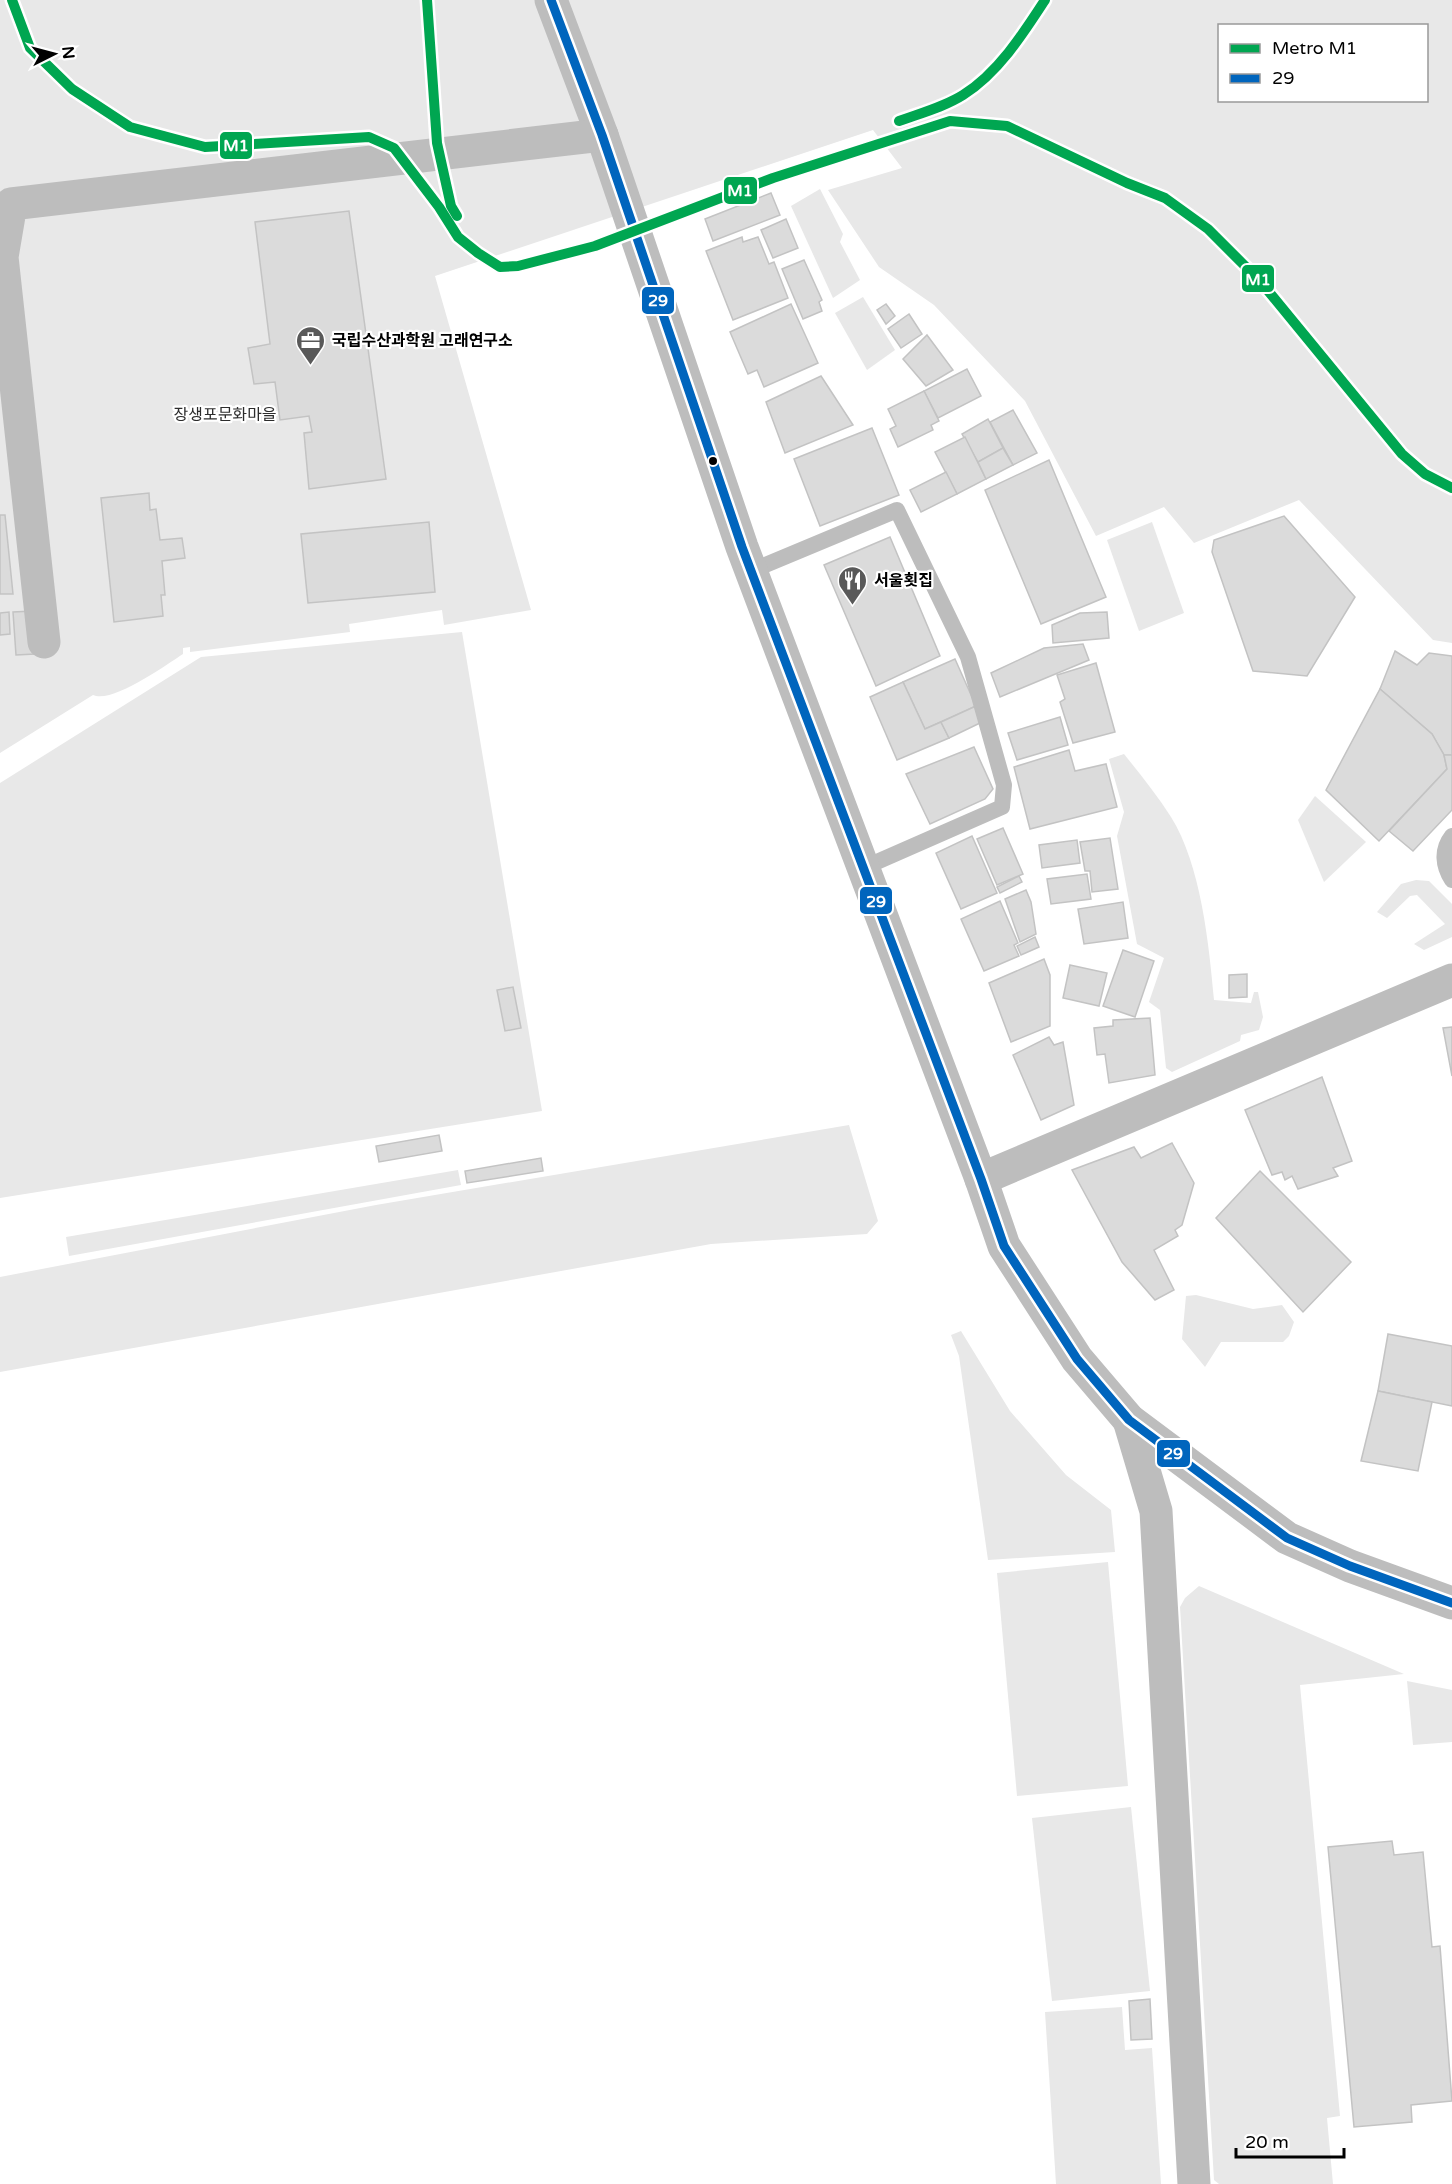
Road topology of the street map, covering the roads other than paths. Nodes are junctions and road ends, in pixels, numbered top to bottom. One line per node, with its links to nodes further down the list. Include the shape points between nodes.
1 (551, 0): 2 (street)
2 (602, 135): 3 (street); 4 (street, via 11,204 2,257)
3 (751, 571): 6 (street); 6 (lane, via 897,510 968,657 1004,785 1002,807)
4 (44, 642)
5 (1452, 836): 7 (lane, via 1444,851)
6 (864, 868): 9 (street)
7 (1452, 880)
8 (1452, 980): 9 (street)
9 (981, 1179): 10 (street, via 1004,1246 1077,1359)
10 (1128, 1420): 11 (street, via 1287,1538); 12 (street, via 1156,1511)
11 (1452, 1604)
12 (1194, 2184)

